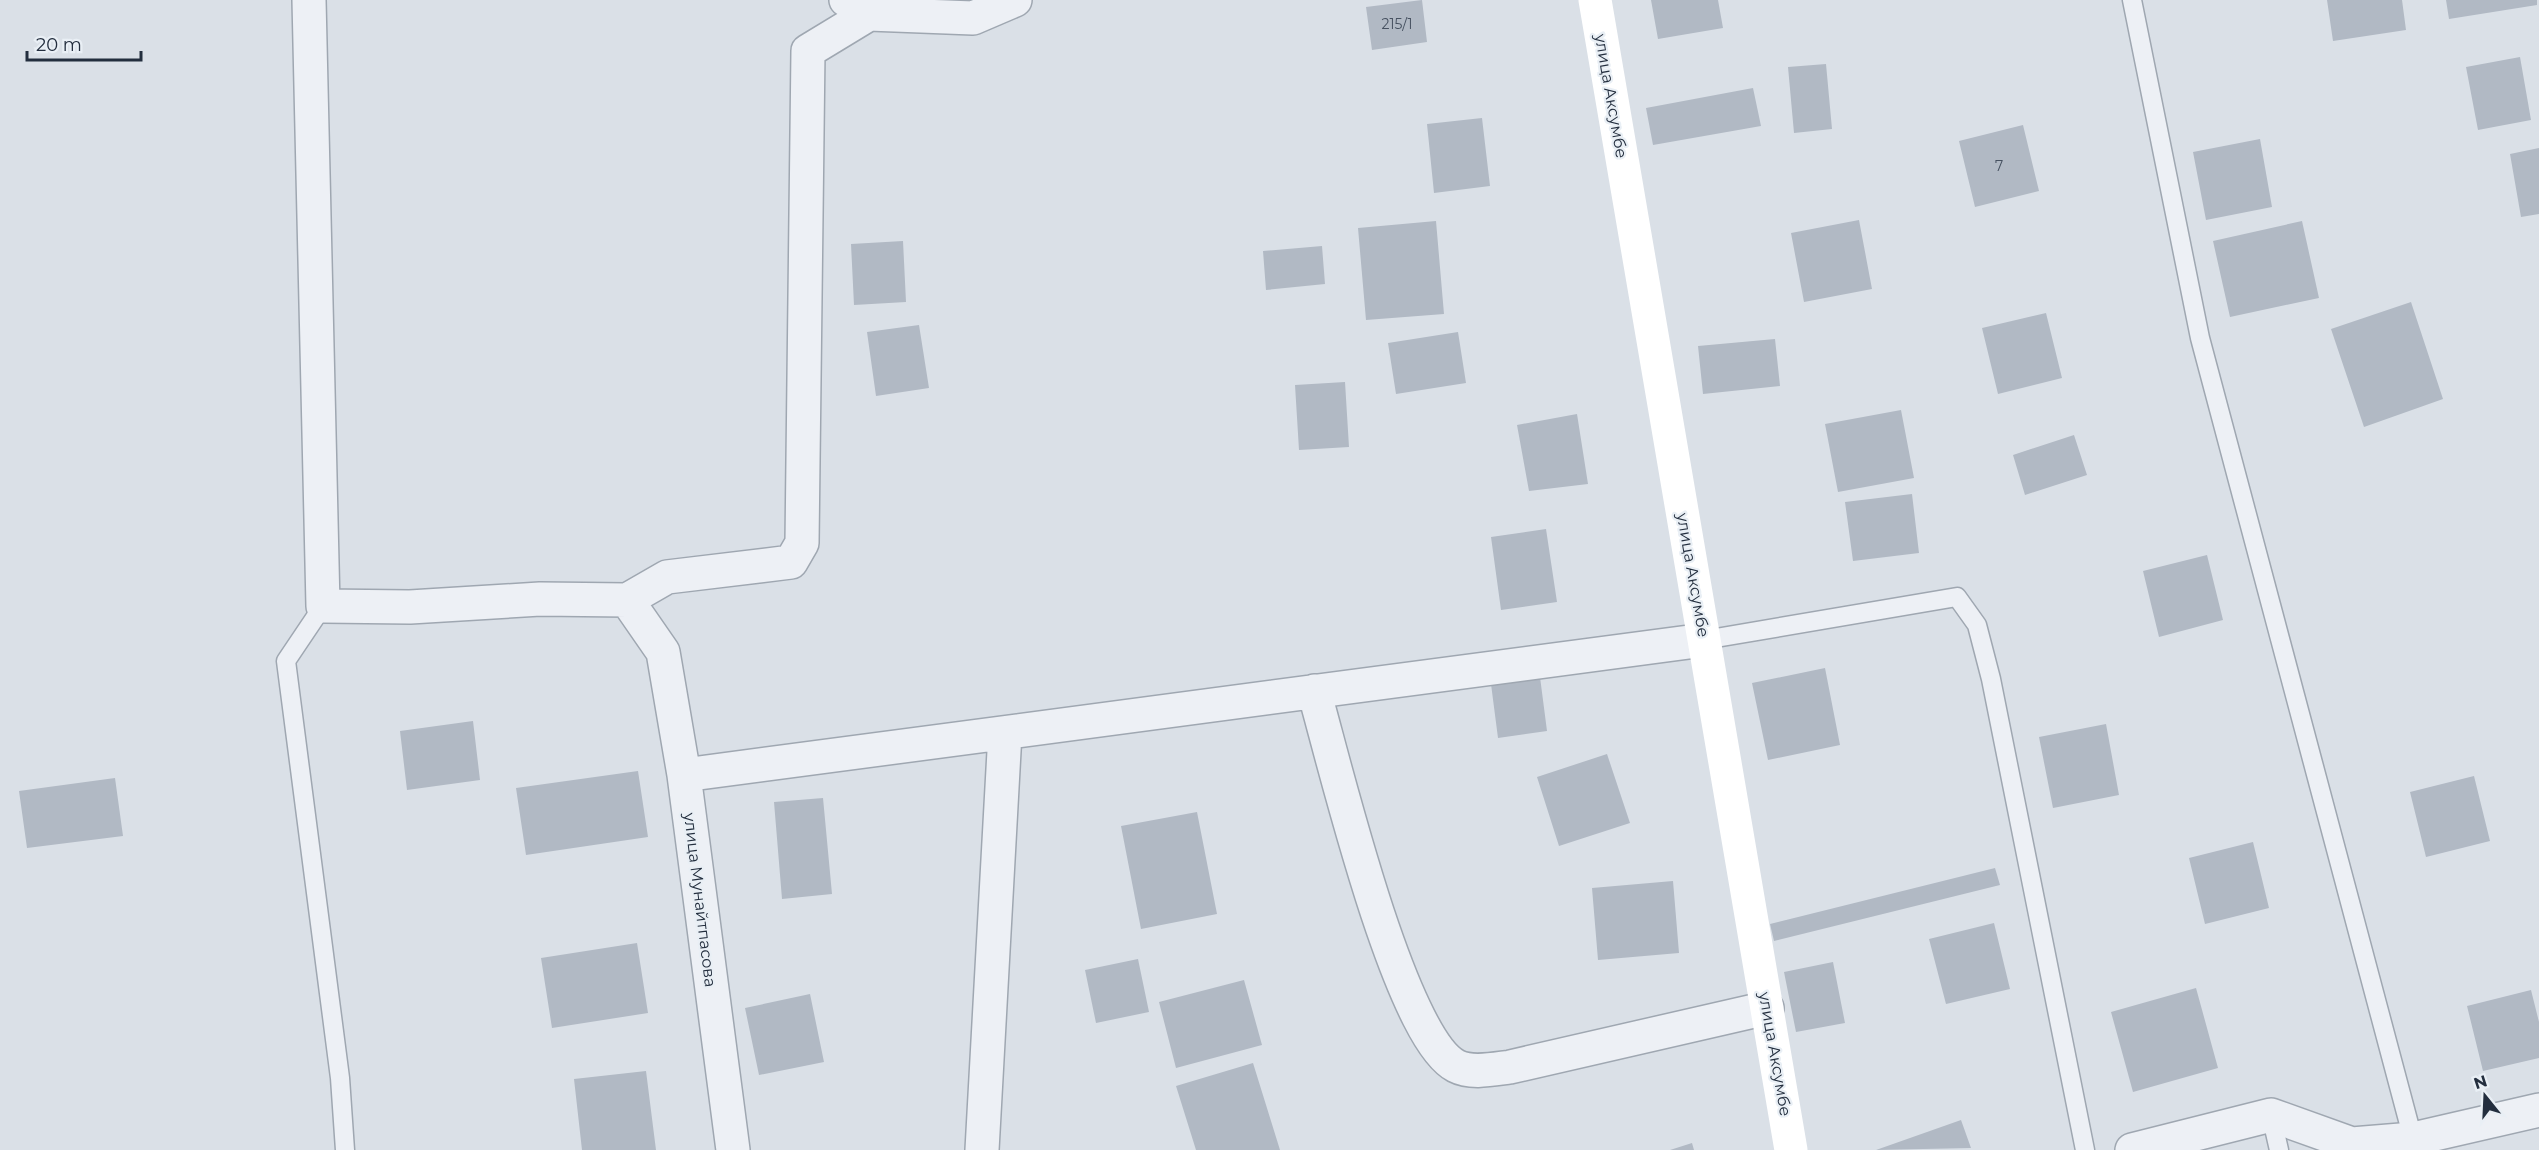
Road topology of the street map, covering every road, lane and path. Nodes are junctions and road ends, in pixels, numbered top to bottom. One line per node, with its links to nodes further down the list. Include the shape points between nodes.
1 (309, 0): 7 (street)
2 (1015, 0): 5 (street, via 973,18)
3 (1595, 0): 8 (main road, улица Аксумбе)
4 (2132, 0): 15 (lane, via 2200,338)
5 (857, 7): 6 (street, via 808,51 801,543 791,562 667,577)
6 (627, 600): 7 (street); 11 (street, улица Мунайтпасова, via 663,652)
7 (323, 606): 16 (lane, via 286,661 340,1078)
8 (1704, 640): 9 (street); 12 (main road, улица Аксумбе); 20 (lane, via 1957,597 1971,615 1991,679)
9 (1314, 691): 10 (street); 12 (street, via 1393,959 1434,1046 1457,1066 1482,1070 1510,1067)
10 (1005, 733): 11 (street); 18 (street)
11 (684, 774): 17 (street, улица Мунайтпасова)
12 (1767, 1008): 19 (main road, улица Аксумбе)
13 (2539, 1110): 15 (street)
14 (2271, 1115): 15 (street, via 2352,1144); 21 (street); 22 (lane)
15 (2413, 1139)
16 (345, 1150)
17 (733, 1150)
18 (982, 1150)
19 (1791, 1150)
20 (2085, 1150)
21 (2132, 1150)
22 (2279, 1150)

